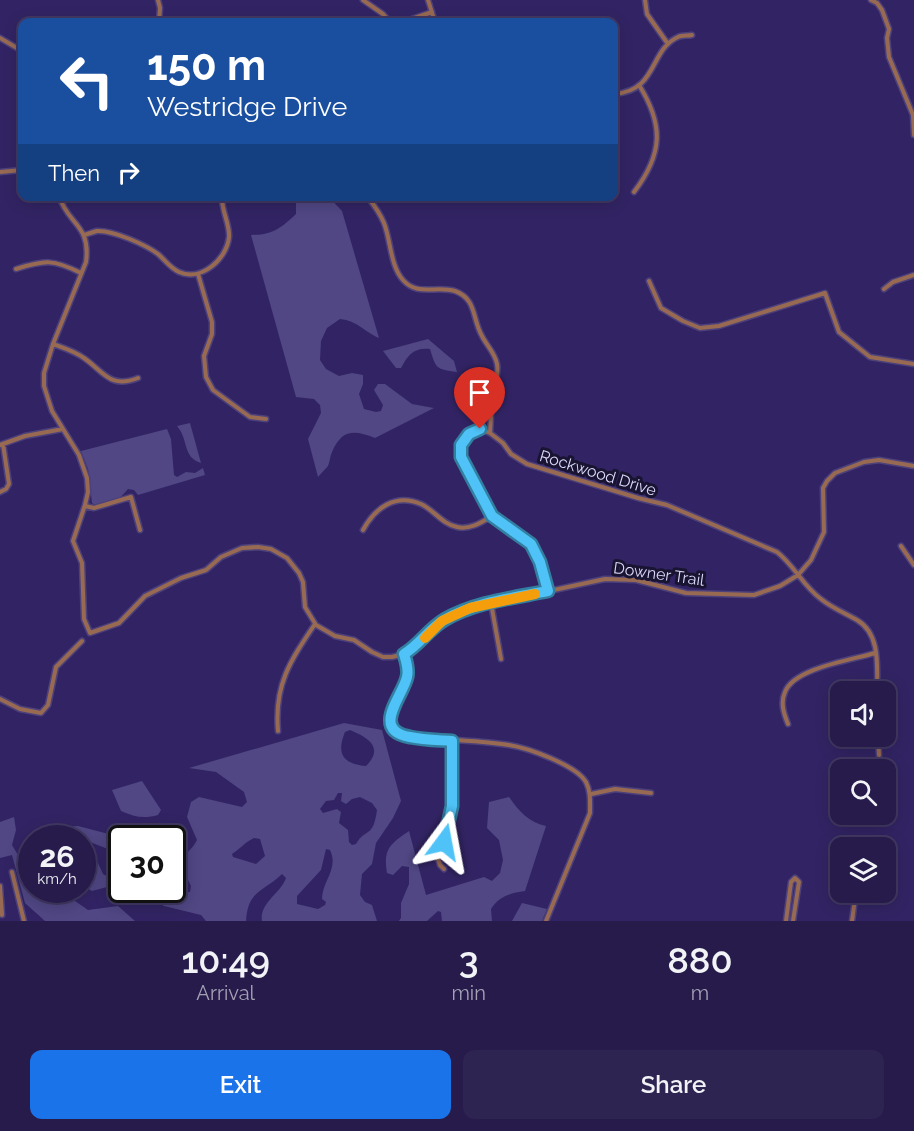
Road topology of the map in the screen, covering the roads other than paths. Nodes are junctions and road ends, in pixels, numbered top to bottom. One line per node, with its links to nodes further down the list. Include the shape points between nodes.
1 (158, 0): 7 (street)
2 (363, 0): 8 (street)
3 (428, 0): 6 (street)
4 (645, 0): 13 (street, via 647,14)
5 (871, 0): 17 (street, via 882,10 889,29 889,57 913,115)
6 (432, 12): 9 (street); 10 (street)
7 (159, 18)
8 (386, 18)
9 (415, 18)
10 (434, 18)
11 (692, 36): 13 (street, via 679,36)
12 (0, 38): 14 (street)
13 (668, 44): 15 (street, via 651,74)
14 (18, 49)
15 (639, 85): 16 (street); 20 (street, via 651,104 657,134 651,164)
16 (618, 93)
17 (914, 135)
18 (18, 170): 19 (street)
19 (0, 172)
20 (634, 192)
21 (60, 201): 24 (street)
22 (223, 201): 27 (street, via 230,234 225,252)
23 (371, 201): 36 (street, via 384,224 397,271 404,281 423,291 457,292 474,309 480,334 497,364)
24 (84, 235): 26 (street, via 87,251); 27 (street, via 110,233 145,246 181,273)
25 (16, 269): 26 (street, via 43,261)
26 (81, 273): 31 (street)
27 (198, 274): 34 (street, via 212,322 204,356 206,377 213,390 250,417)
28 (914, 275): 30 (street)
29 (649, 281): 32 (street, via 661,308 700,328 719,326 825,293 839,332 870,357)
30 (884, 289)
31 (53, 344): 33 (street, via 71,350 111,380 123,383); 35 (street, via 46,361 45,386 52,411)
32 (914, 364)
33 (138, 378)
34 (266, 419)
35 (63, 429): 37 (street); 40 (street, via 84,467 88,492)
36 (490, 433): 41 (street, via 480,429 469,434 461,445 461,457); 46 (street, Rockwood Drive, via 527,464 667,505 777,552)
37 (1, 445): 39 (street, via 9,484)
38 (914, 466): 46 (street, Downer Trail, via 879,460 835,473 823,489 824,532 813,557)
39 (0, 492)
40 (85, 506): 42 (street, via 94,508 131,497); 49 (street, via 74,541 82,563 84,619 90,633 119,623 154,591 206,570 231,552 258,547 282,554 293,563 303,582 305,607)
41 (492, 516): 43 (street, via 477,526 458,528 421,504 400,500 381,506); 47 (street, via 531,544)
42 (140, 530)
43 (363, 530)
44 (901, 546): 45 (street)
45 (914, 565)
46 (798, 574): 47 (street, Downer Trail, via 780,586 754,595 686,593 636,580 605,579); 51 (street, Rockwood Drive, via 820,599 865,626 874,641)
47 (548, 591): 48 (street, Downer Trail)
48 (492, 603): 52 (street, Downer Trail, via 442,621); 53 (street)
49 (315, 624): 52 (street, via 383,657); 57 (street, via 280,688 276,706)
50 (82, 641): 55 (street, via 56,667 48,705 41,713 20,709)
51 (875, 653): 54 (street, Rockwood Drive); 56 (street, via 801,674 791,682 783,700)
52 (404, 654): 58 (street, via 407,678 390,712 390,721 408,737)
53 (501, 659)
54 (876, 681)
55 (0, 699)
56 (788, 724)
57 (278, 731)
58 (452, 741): 62 (street, via 511,745 566,764 576,770); 63 (street, via 452,806 438,859)
59 (879, 747): 60 (street)
60 (879, 755)
61 (651, 793): 62 (street, via 615,789)
62 (591, 794): 69 (street, via 590,813)
63 (444, 869)
64 (12, 872): 68 (street)
65 (0, 886): 67 (street)
66 (854, 903): 72 (street)
67 (2, 915)
68 (24, 921)
69 (546, 921)
70 (786, 921): 71 (street, via 791,882 795,878 799,882)
71 (793, 921)
72 (852, 921)

